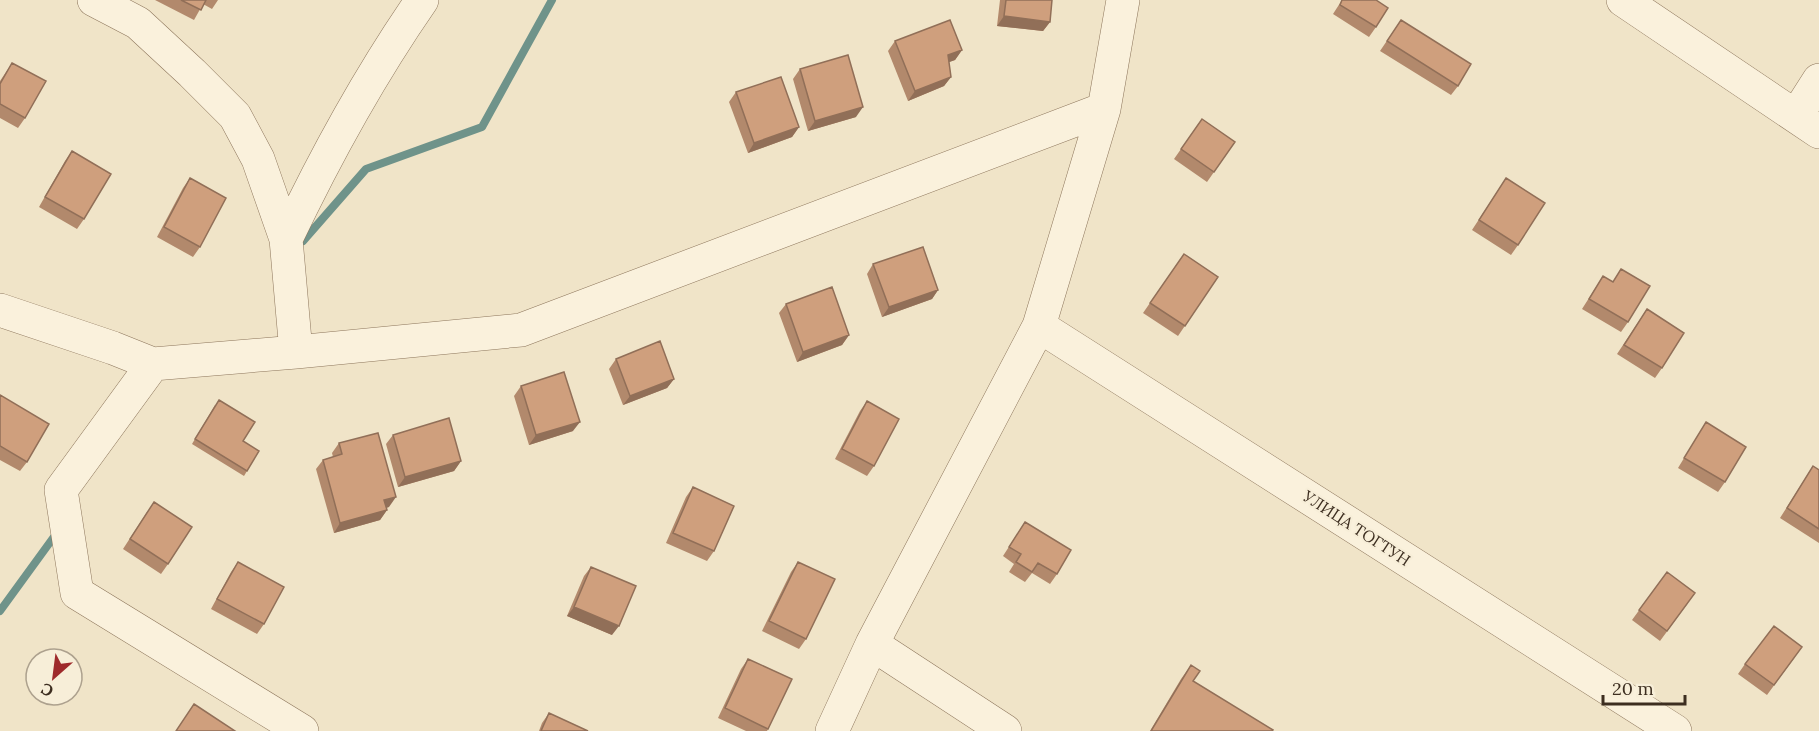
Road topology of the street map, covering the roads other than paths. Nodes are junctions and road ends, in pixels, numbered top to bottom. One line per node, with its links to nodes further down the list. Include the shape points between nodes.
1 (94, 0): 8 (street, via 138,23 235,116 258,159)
2 (422, 0): 8 (street, via 360,100)
3 (1123, 0): 6 (street)
4 (1623, 0): 7 (street)
5 (1819, 80): 7 (street)
6 (1104, 109): 10 (street); 11 (street, via 521,330)
7 (1807, 124)
8 (286, 239): 11 (street)
9 (0, 310): 12 (street)
10 (1039, 326): 13 (street); 17 (street, УЛИЦА ТОГТУН)
11 (296, 352): 12 (street)
12 (153, 364): 14 (street, via 61,490 77,593)
13 (872, 644): 15 (street); 16 (street)
14 (302, 731)
15 (832, 731)
16 (1005, 731)
17 (1675, 731)

